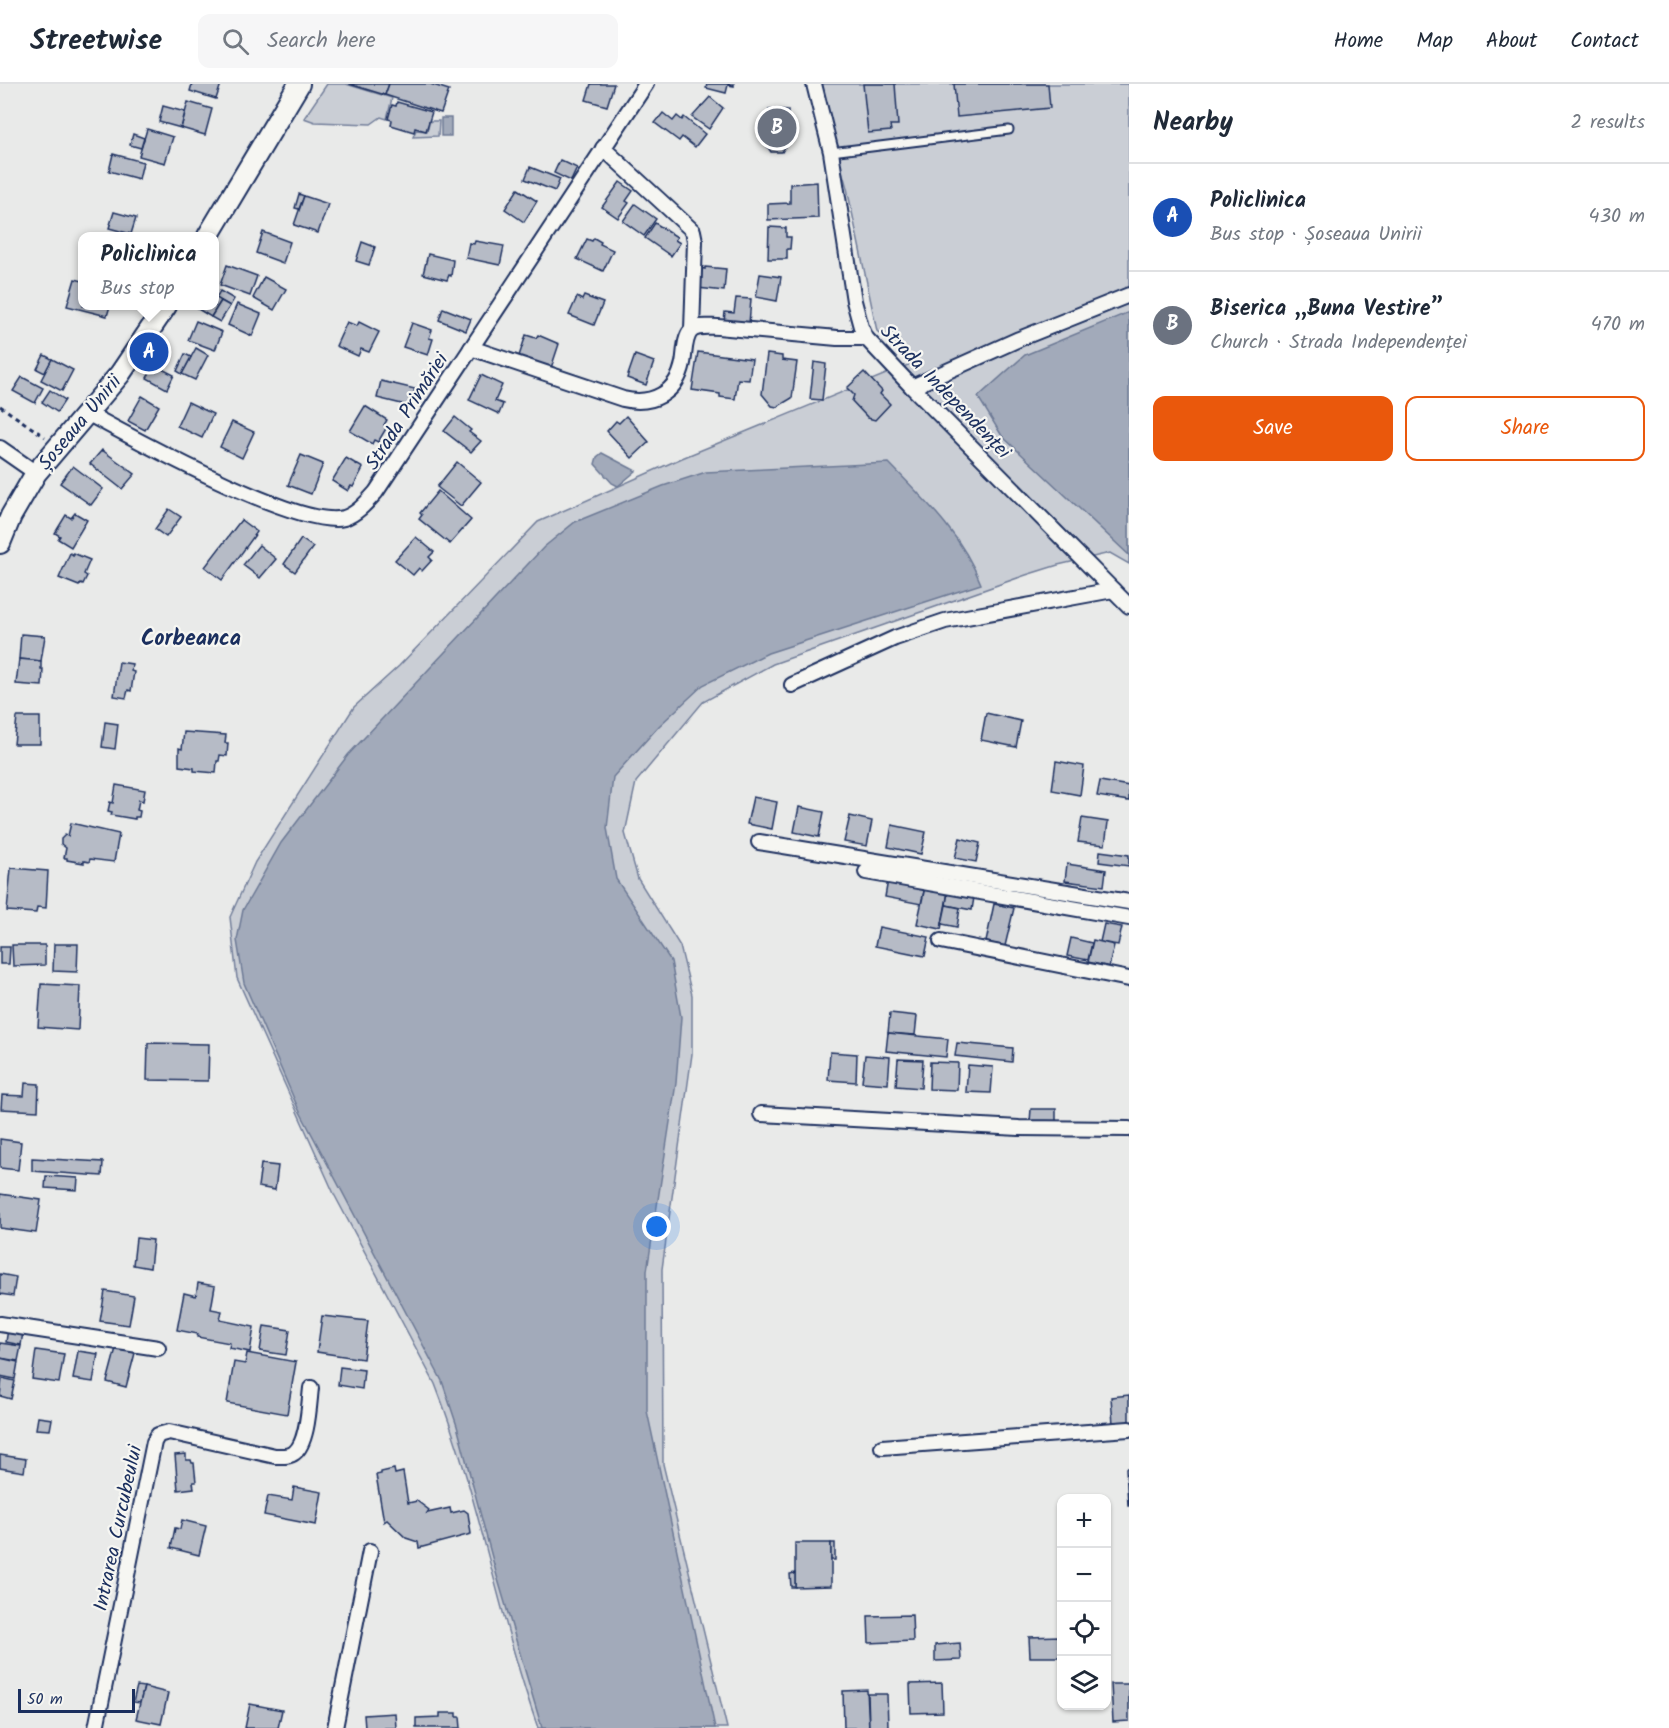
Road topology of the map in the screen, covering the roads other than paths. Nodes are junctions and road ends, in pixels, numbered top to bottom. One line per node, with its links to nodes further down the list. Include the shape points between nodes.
1 (299, 84): 7 (main road)
2 (646, 84): 5 (street, Strada Primăriei)
3 (814, 84): 6 (street, Strada Independenței)
4 (1009, 130): 6 (lane)
5 (603, 148): 10 (street, via 693,231 696,242); 12 (street, Strada Primăriei)
6 (831, 152): 11 (street, Strada Independenței, via 854,301)
7 (211, 232)
8 (1129, 294): 13 (street)
9 (163, 310): 14 (main road, Șoseaua Unirii, via 130,361)
10 (692, 330): 11 (street, via 718,327); 12 (street, via 683,366 672,388 648,401 623,399)
11 (866, 338): 13 (street, Strada Independenței)
12 (471, 348): 14 (street, Strada Primăriei, via 376,492 344,518 321,518 290,509 219,481)
13 (912, 387): 18 (street, Strada Independenței)
14 (87, 413): 16 (main road, Șoseaua Unirii)
15 (0, 448): 16 (street)
16 (36, 473): 17 (main road, Șoseaua Unirii)
17 (0, 543)
18 (1113, 590): 19 (street, Strada Independenței); 20 (street, via 945,621 895,638)
19 (1129, 606)
20 (792, 685)
21 (759, 842): 23 (street)
22 (866, 872): 24 (street)
23 (1129, 902)
24 (1129, 918)
25 (941, 941): 26 (street)
26 (1129, 978)
27 (761, 1114): 28 (street)
28 (1129, 1129)
29 (0, 1324): 30 (street)
30 (158, 1348)
31 (311, 1388): 35 (street, Intrarea Curcubeului, via 304,1435 296,1452 289,1455 275,1456 169,1432 159,1435 154,1442)
32 (1129, 1429): 33 (street)
33 (882, 1447)
34 (370, 1551): 36 (street)
35 (96, 1728)
36 (335, 1728)

